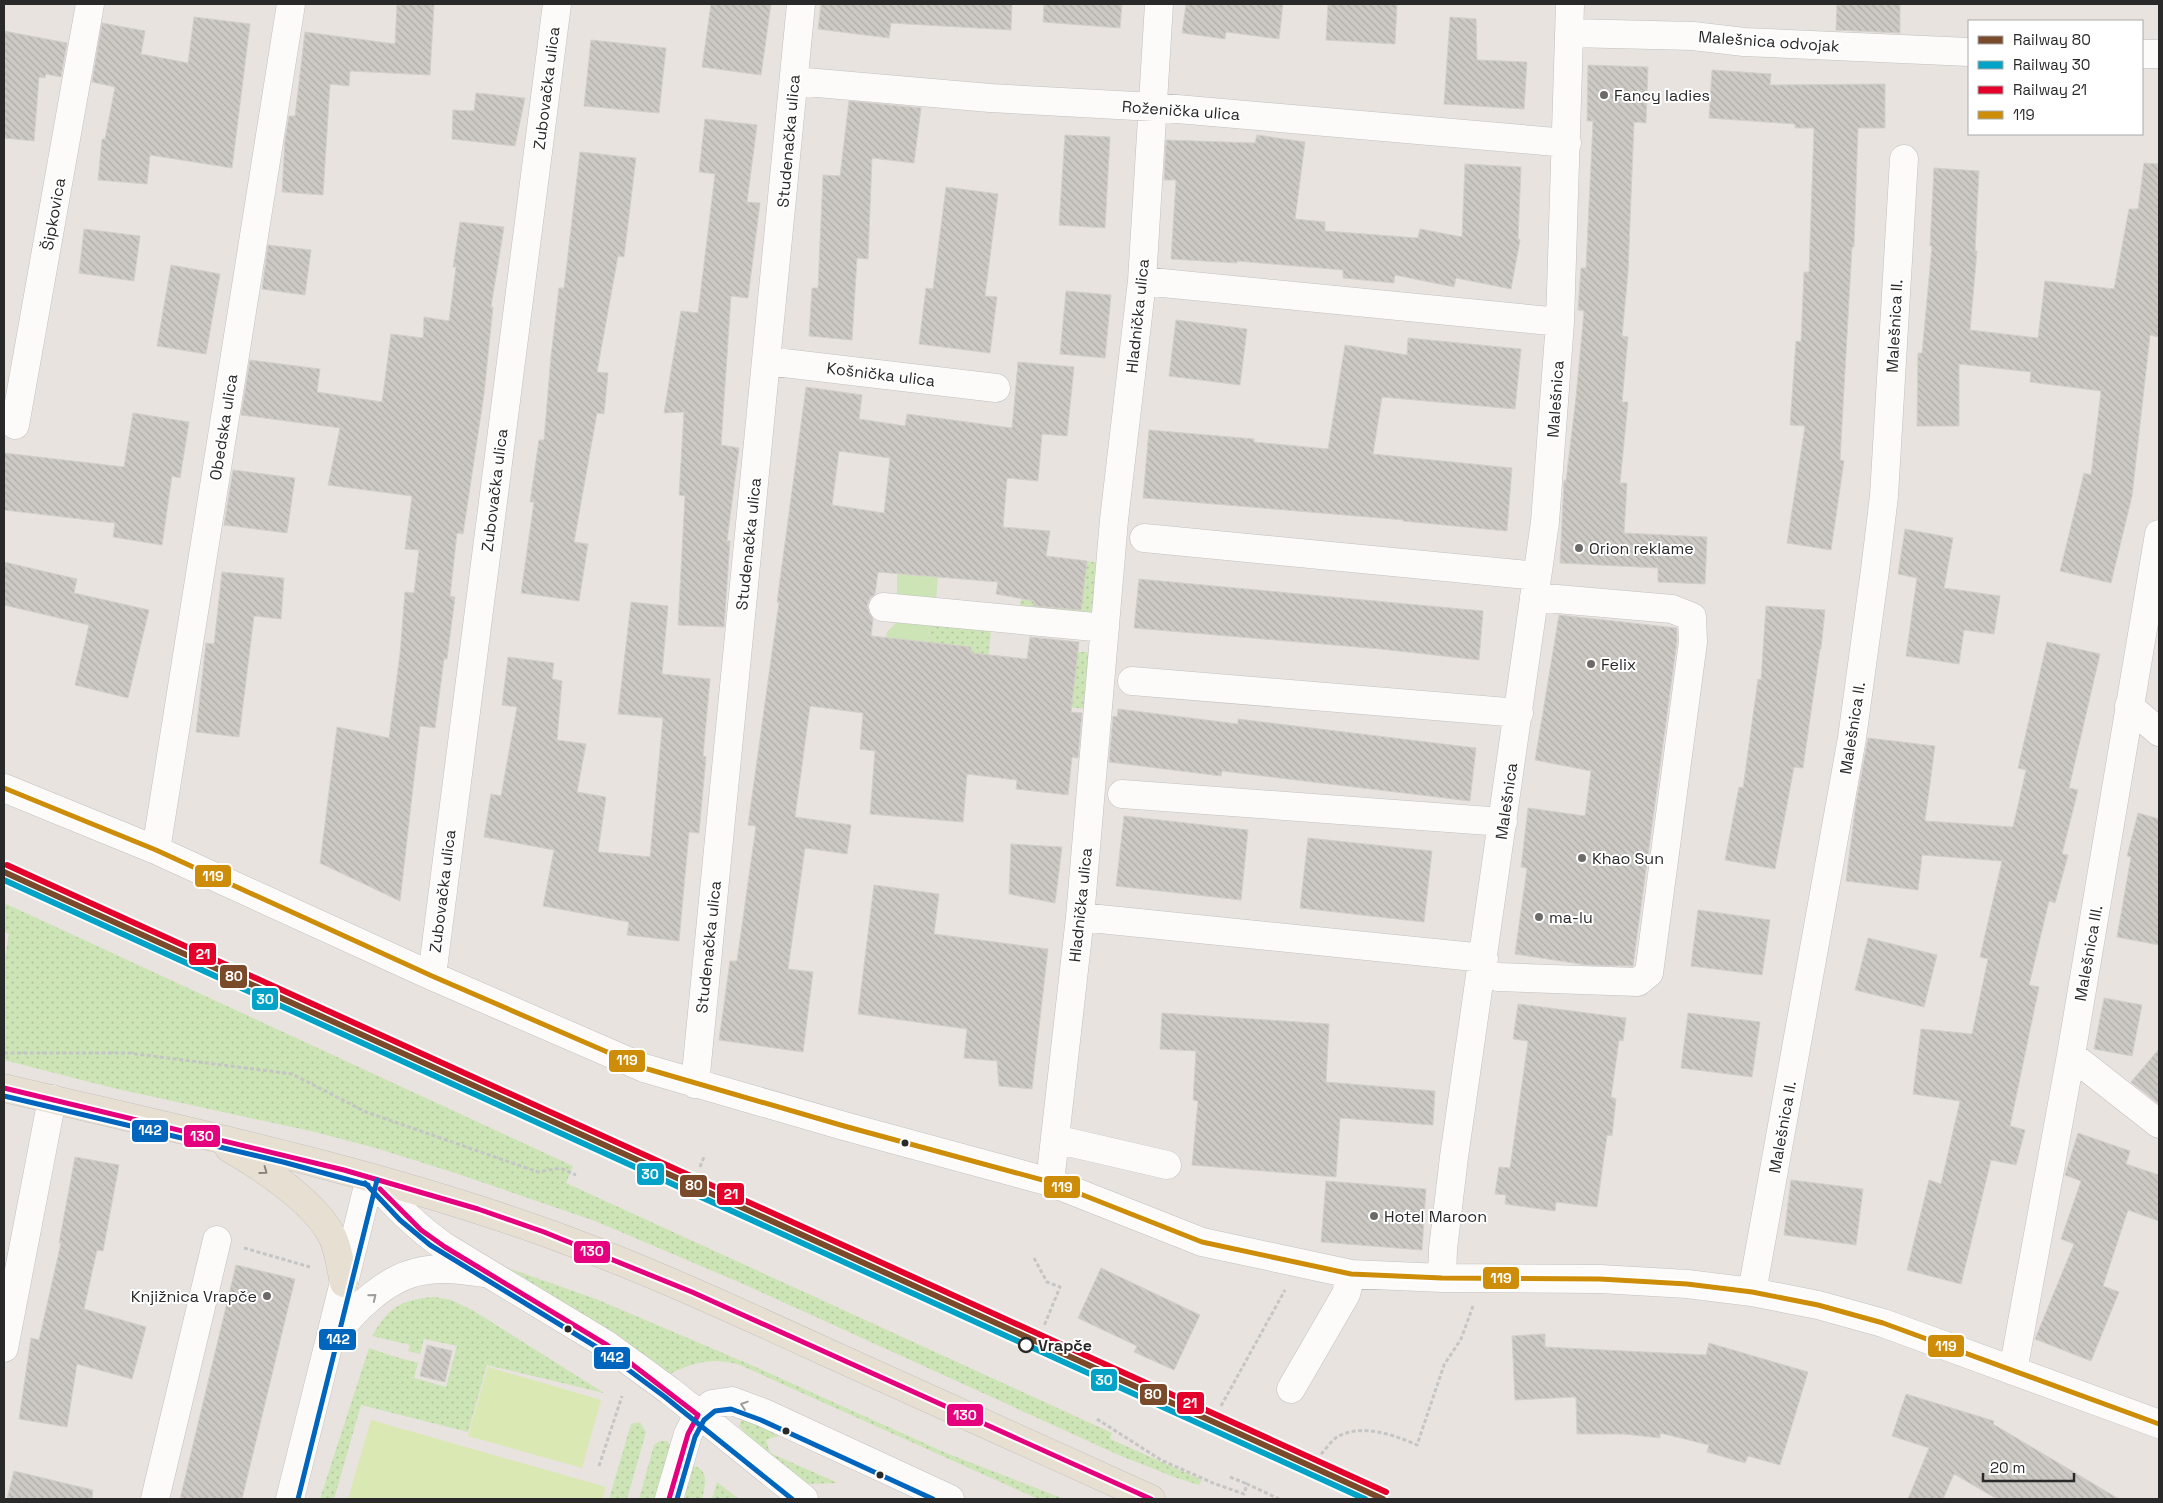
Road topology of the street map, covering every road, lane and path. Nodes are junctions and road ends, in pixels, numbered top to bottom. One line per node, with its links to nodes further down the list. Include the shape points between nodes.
1 (90, 4): 19 (street, Šipkovica)
2 (291, 4): 32 (street, Obedska ulica)
3 (558, 4): 35 (street, Zubovačka ulica)
4 (801, 4): 11 (street, Studenačka ulica)
5 (1159, 4): 12 (street, Hladnička ulica)
6 (1570, 4): 7 (street, Malešnica)
7 (1570, 32): 8 (street, Malešnica odvojak); 13 (street, Malešnica)
8 (1968, 52)
9 (2143, 54): 10 (street)
10 (2159, 54)
11 (794, 81): 12 (street, Roženička ulica, via 990,98); 17 (street, Studenačka ulica)
12 (1154, 107): 13 (street, Roženička ulica); 15 (street, Hladnička ulica)
13 (1567, 143): 16 (street, Malešnica)
14 (1904, 159): 58 (street, Malešnica II., via 1884,496 1875,570 1852,738)
15 (1142, 281): 16 (street); 24 (street, Hladnička ulica, via 1114,520)
16 (1560, 322): 22 (street, Malešnica)
17 (767, 360): 18 (street, Košnička ulica); 38 (street, Studenačka ulica)
18 (996, 388)
19 (15, 425)
20 (2159, 534): 26 (street, Malešnica III.)
21 (1144, 538): 22 (street)
22 (1536, 586): 27 (street, Malešnica); 34 (street, via 1672,609 1692,617 1693,642 1649,974 1638,982 1498,977)
23 (884, 607): 24 (street)
24 (1105, 628): 33 (street, Hladnička ulica)
25 (1132, 681): 27 (street)
26 (2129, 706): 28 (street); 37 (street, Malešnica III.)
27 (1519, 712): 31 (street, Malešnica)
28 (2159, 732)
29 (4, 788): 32 (street)
30 (1122, 794): 31 (street)
31 (1503, 822): 34 (street, Malešnica)
32 (156, 850): 35 (street)
33 (1080, 918): 34 (street); 43 (street, Hladnička ulica)
34 (1482, 966): 55 (street, Malešnica, via 1454,1158)
35 (432, 976): 38 (street, via 644,1068)
36 (4, 1053): 47 (path, via 129,1053 292,1074 375,1115 538,1172 560,1168)
37 (2071, 1055): 41 (street); 63 (street, Malešnica III.)
38 (695, 1084): 49 (street)
39 (4, 1088): 40 (main road)
40 (52, 1100): 42 (main road); 62 (street)
41 (2159, 1124)
42 (208, 1136): 48 (main road); 56 (main road, one-way to 56, via 256,1165 323,1222 337,1250)
43 (1055, 1139): 45 (street); 49 (street, Hladnička ulica)
44 (704, 1157): 46 (path)
45 (1167, 1165)
46 (700, 1166)
47 (576, 1175)
48 (370, 1178): 53 (street, via 421,1230); 56 (street); 79 (main road, via 499,1217 609,1256)
49 (1050, 1182): 54 (street, via 1202,1242)
50 (217, 1240): 52 (path); 74 (street)
51 (1034, 1258): 60 (path, via 1047,1282 1060,1287)
52 (311, 1267)
53 (491, 1274): 61 (street, one-way to 53, via 349,1318 400,1278 436,1269); 67 (street, via 608,1345)
54 (1351, 1274): 55 (street); 64 (street, via 1346,1294)
55 (1442, 1278): 58 (street, via 1600,1279)
56 (344, 1283): 61 (street)
57 (1288, 1284): 66 (path)
58 (1752, 1292): 63 (street, via 1818,1305 1883,1323)
59 (1474, 1304): 70 (path, via 1460,1339 1444,1365 1418,1445 1397,1436 1357,1430 1337,1437)
60 (1044, 1326)
61 (329, 1345): 75 (street)
62 (4, 1348)
63 (2013, 1370): 69 (street)
64 (1291, 1389)
65 (622, 1396): 71 (path)
66 (1221, 1406)
67 (698, 1414): 76 (street, via 688,1434); 77 (street); 78 (street, one-way to 67, via 747,1405 720,1401)
68 (1097, 1419): 73 (path, via 1161,1460 1213,1483 1244,1494)
69 (2159, 1424)
70 (1321, 1454)
71 (599, 1466)
72 (1230, 1477): 73 (path)
73 (1247, 1484): 80 (path)
74 (155, 1499)
75 (290, 1499)
76 (669, 1499)
77 (804, 1499)
78 (950, 1499)
79 (1151, 1499)
80 (1279, 1499)

